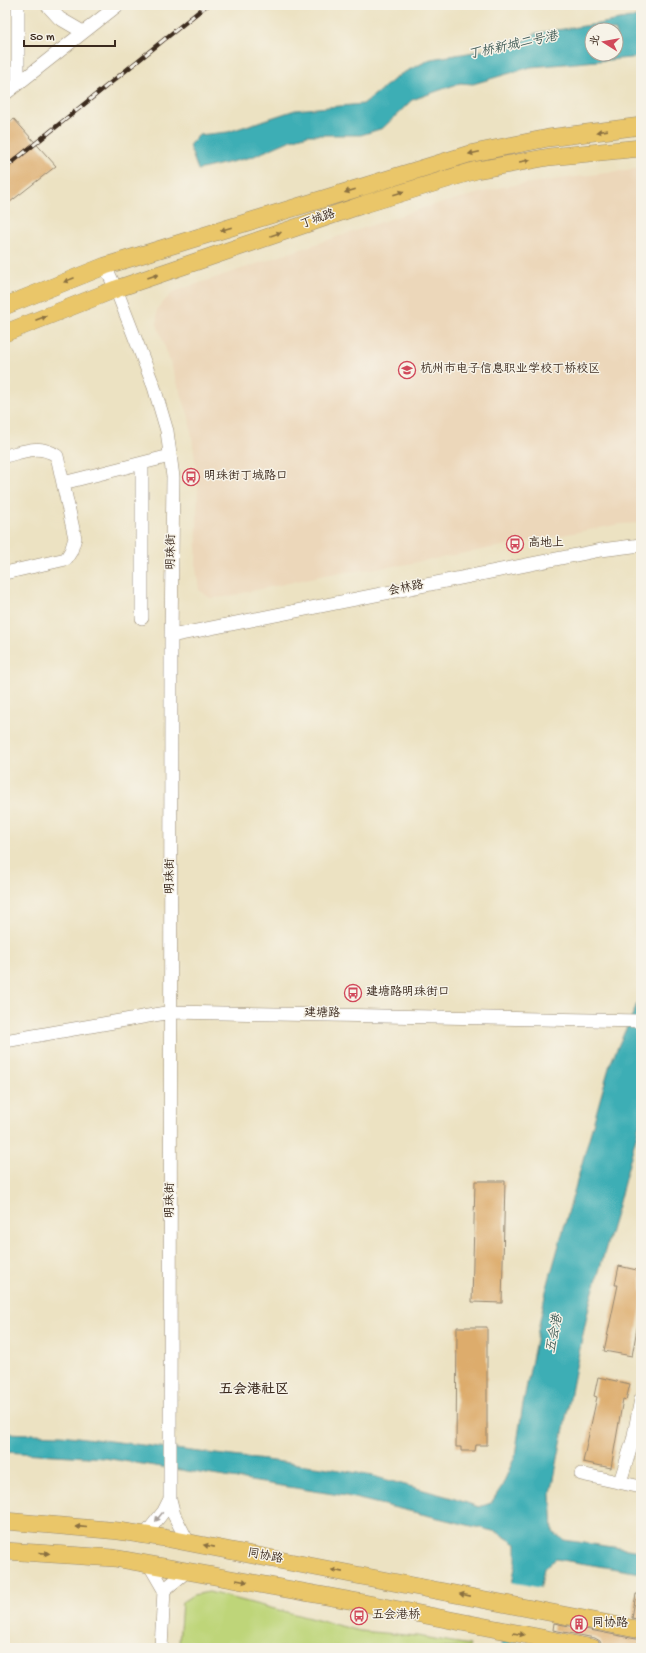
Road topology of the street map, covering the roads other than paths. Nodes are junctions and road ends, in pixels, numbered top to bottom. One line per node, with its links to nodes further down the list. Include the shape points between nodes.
1 (18, 5): 5 (street)
2 (47, 5): 4 (street, via 59,18)
3 (118, 5): 4 (street)
4 (83, 32): 5 (street)
5 (18, 83): 6 (street)
6 (5, 94)
7 (641, 126): 9 (main road, 丁城路, one-way to 9, via 548,138 469,154)
8 (641, 148): 10 (main road, 丁城路, one-way to 8, via 365,204 477,170 549,157)
9 (105, 266): 10 (street, 明珠街); 11 (main road, 丁城路, one-way to 11)
10 (116, 289): 12 (main road, 丁城路, one-way to 10); 14 (street, 明珠街, via 154,387 167,431)
11 (5, 306)
12 (5, 333)
13 (5, 456): 16 (street, via 35,449 48,450 57,456)
14 (170, 456): 15 (street); 20 (street, 明珠街, via 173,477)
15 (142, 463): 16 (street); 19 (street)
16 (63, 483): 18 (street, via 75,538 66,559)
17 (641, 545): 20 (street, 会林路, via 601,550)
18 (5, 573)
19 (142, 618)
20 (171, 636): 21 (street, 明珠街)
21 (171, 1012): 22 (street, 建塘路); 23 (street, 建塘路); 28 (street, 明珠街)
22 (641, 1021)
23 (5, 1041)
24 (641, 1399): 26 (street, via 633,1440)
25 (580, 1474): 26 (street)
26 (620, 1482): 27 (street)
27 (641, 1487)
28 (170, 1499): 30 (street, one-way to 30); 31 (street, 明珠街, via 174,1515)
29 (5, 1521): 30 (main road, 同协路, one-way to 29)
30 (145, 1535): 31 (main road, 同协路)
31 (188, 1542): 36 (main road, 同协路, one-way to 31)
32 (5, 1550): 33 (main road, one-way to 33, via 114,1558)
33 (149, 1564): 34 (main road); 35 (street)
34 (187, 1571): 35 (street); 38 (main road, one-way to 38)
35 (164, 1590): 37 (street)
36 (641, 1630)
37 (161, 1648)
38 (593, 1648)

